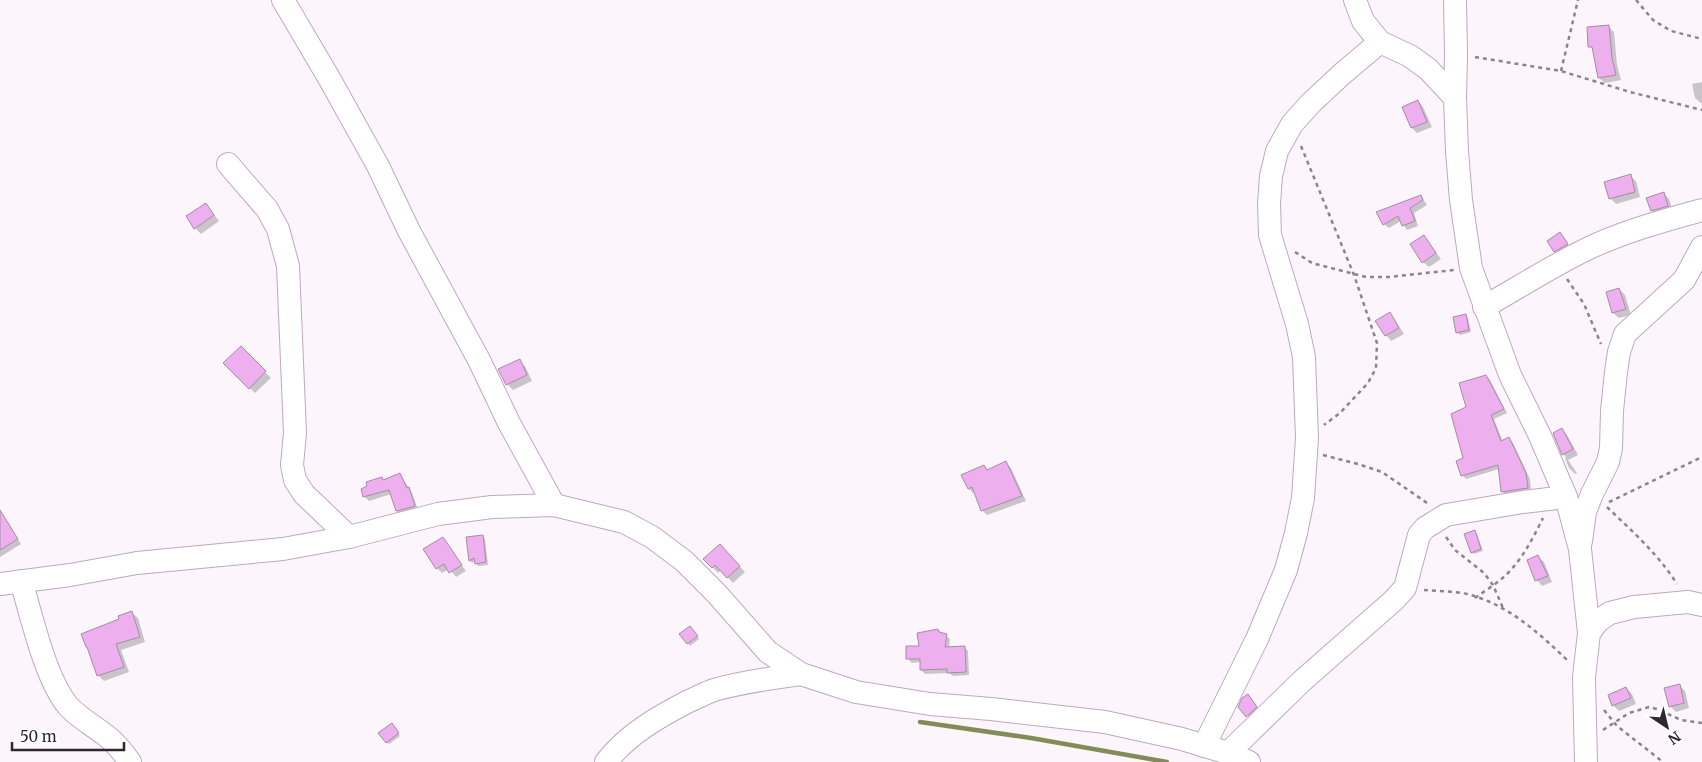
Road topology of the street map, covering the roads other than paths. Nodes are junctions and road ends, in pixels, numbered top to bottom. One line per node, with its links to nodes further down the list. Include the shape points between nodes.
1 (283, 0): 11 (street, via 378,166)
2 (1355, 0): 4 (street, via 1363,22)
3 (1455, 0): 5 (street)
4 (1380, 42): 5 (street, via 1410,56 1428,69); 18 (street, via 1310,103 1292,124 1277,152 1271,176 1270,235 1298,324 1304,356 1306,444 1303,498 1286,570 1257,639)
5 (1455, 98): 9 (street, via 1462,200 1471,268)
6 (228, 164): 12 (street, via 266,209 278,229 288,266 294,433 292,465 295,480 304,494)
7 (1702, 210): 9 (street, via 1581,252)
8 (1702, 248): 13 (street, via 1684,280 1625,334 1616,372 1611,448 1585,512)
9 (1484, 308): 10 (street, via 1510,375 1540,436)
10 (1559, 498): 13 (street); 19 (street, via 1441,518 1419,535 1405,588 1302,680)
11 (554, 506): 12 (street, via 492,506 438,514); 17 (street, via 624,522 652,537 684,561 768,652)
12 (349, 537): 14 (street, via 283,549 137,563)
13 (1580, 549): 16 (street)
14 (10, 582): 21 (street, via 58,690 69,707 107,736)
15 (1695, 604): 16 (street, via 1634,607 1610,613)
16 (1589, 633): 20 (street, via 1584,677)
17 (801, 674): 18 (street, via 856,692 930,704 1105,722); 22 (street, via 752,680 711,691 640,729)
18 (1204, 746): 19 (street)
19 (1228, 753): 23 (street)
20 (1586, 753)
21 (130, 762)
22 (606, 762)
23 (1249, 762)

